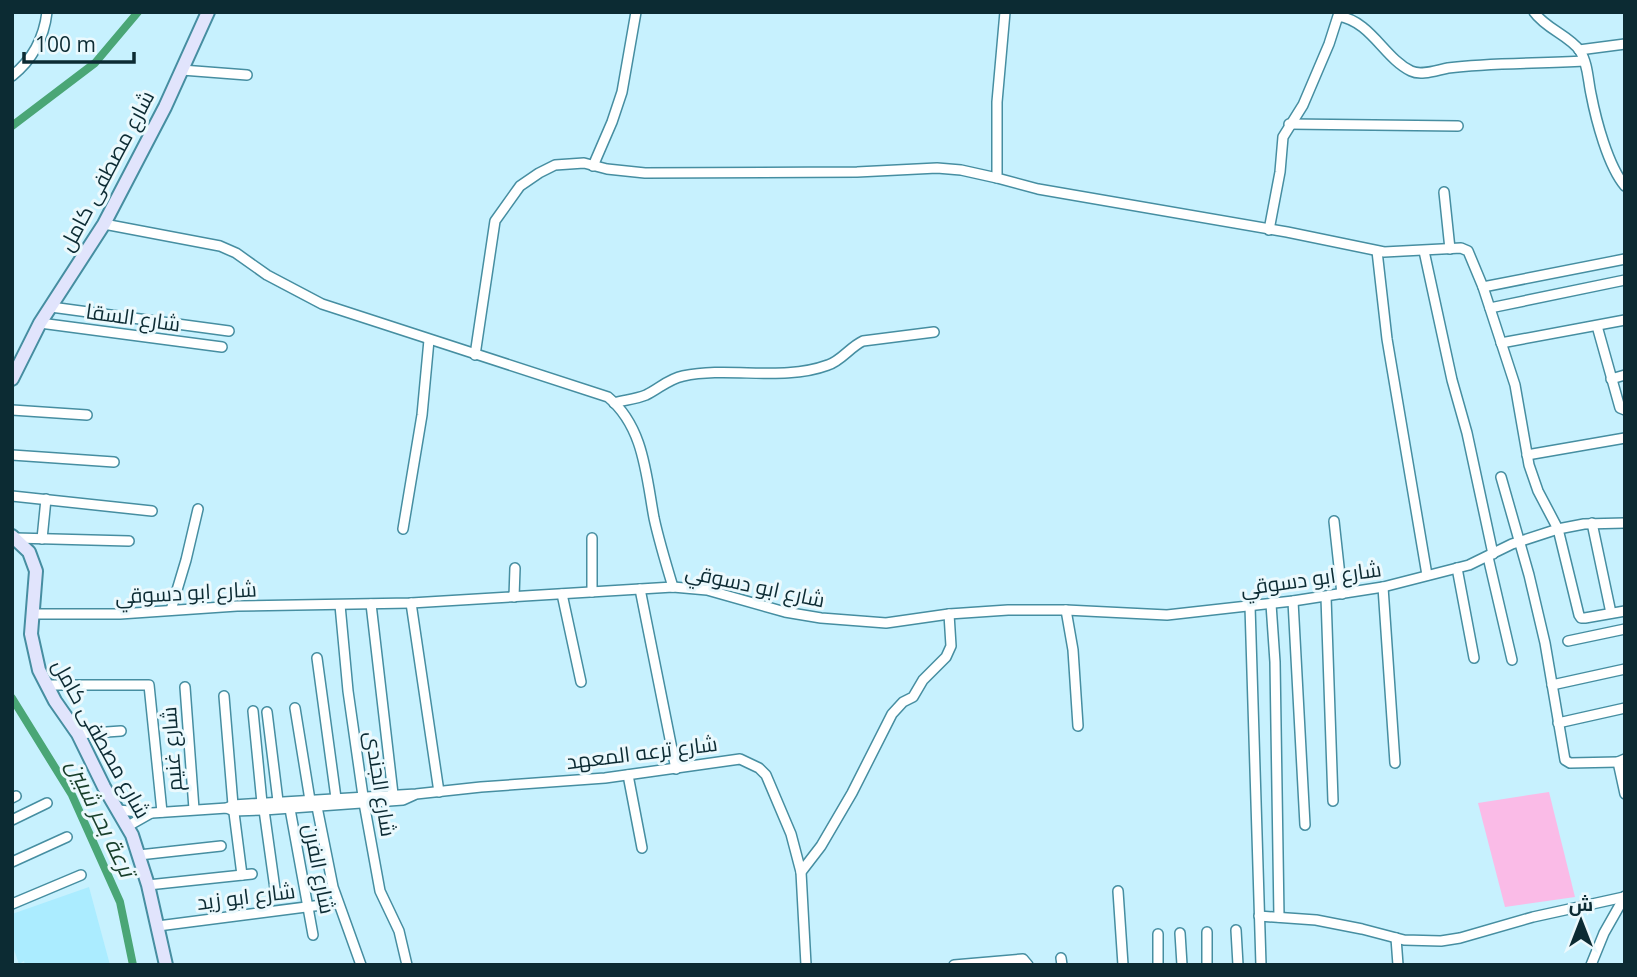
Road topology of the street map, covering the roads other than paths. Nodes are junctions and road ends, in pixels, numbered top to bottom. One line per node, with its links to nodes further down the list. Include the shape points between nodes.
1 (47, 12): 9 (street, via 40,41)
2 (208, 12): 10 (main road, شارع مصطفى كامل)
3 (636, 12): 15 (street, via 622,92)
4 (1005, 12): 16 (street, via 997,102)
5 (1534, 12): 7 (street)
6 (1625, 44): 7 (street)
7 (1579, 50): 8 (street)
8 (1584, 61): 13 (street, via 1412,72 1364,28 1338,16 1303,105); 17 (street, via 1602,133)
9 (17, 69): 12 (street)
10 (182, 70): 11 (street); 19 (main road, شارع مصطفى كامل)
11 (247, 75)
12 (12, 76)
13 (1289, 124): 14 (street); 20 (street)
14 (1458, 126)
15 (593, 166): 16 (street, via 645,173 937,169); 37 (street, via 555,165 520,186 505,204 490,242)
16 (997, 178): 20 (street)
17 (1625, 186)
18 (1444, 192): 21 (street)
19 (104, 224): 27 (main road, شارع مصطفى كامل); 34 (street, via 231,250 323,304)
20 (1269, 230): 22 (street)
21 (1450, 249): 23 (street); 26 (street, via 1468,251)
22 (1377, 251): 23 (street); 67 (street, via 1387,339)
23 (1424, 251): 64 (street)
24 (1625, 259): 26 (street)
25 (1625, 279): 28 (street)
26 (1483, 287): 28 (street)
27 (51, 307): 30 (main road, شارع مصطفى كامل); 32 (street)
28 (1490, 308): 35 (street)
29 (1625, 320): 31 (street)
30 (40, 323): 36 (street, شارع السقا); 39 (main road, شارع مصطفى كامل)
31 (1597, 326): 35 (street); 40 (street)
32 (229, 331)
33 (934, 332): 41 (street, via 863,341 833,363 816,368 679,376 646,395)
34 (429, 340): 37 (street); 57 (street)
35 (1501, 343): 47 (street, via 1519,401)
36 (222, 347)
37 (475, 355): 41 (street, via 600,393)
38 (1625, 375): 40 (street)
39 (12, 379)
40 (1611, 379): 43 (street, via 1620,408)
41 (614, 402): 68 (street, via 641,447)
42 (12, 410): 44 (street)
43 (1625, 410)
44 (87, 415)
45 (1625, 438): 47 (street)
46 (12, 455): 48 (street)
47 (1527, 456): 58 (street, via 1538,491)
48 (114, 462)
49 (1501, 477): 63 (street)
50 (12, 496): 51 (street)
51 (46, 499): 53 (street); 61 (street)
52 (198, 509): 82 (street)
53 (152, 511)
54 (1334, 521): 73 (street)
55 (1592, 523): 56 (street, شارع ابو دسوقي); 58 (street, شارع ابو دسوقي); 85 (street)
56 (1625, 523)
57 (403, 529)
58 (1558, 529): 63 (street, شارع ابو دسوقي); 85 (street, via 1580,617)
59 (13, 537): 61 (street); 86 (main road, شارع مصطفى كامل, via 34,561)
60 (592, 538): 71 (street)
61 (42, 539): 62 (street)
62 (129, 541)
63 (1520, 541): 64 (street, شارع ابو دسوقي); 96 (street)
64 (1491, 555): 66 (street, شارع ابو دسوقي); 92 (street)
65 (515, 568): 74 (street)
66 (1457, 568): 67 (street, شارع ابو دسوقي); 91 (street)
67 (1427, 575): 69 (street, شارع ابو دسوقي)
68 (673, 587): 70 (street, شارع ابو دسوقي); 87 (street, شارع ابو دسوقي, via 700,589 821,618 886,623)
69 (1384, 587): 73 (street, شارع ابو دسوقي); 108 (street)
70 (640, 589): 71 (street, شارع ابو دسوقي); 109 (street)
71 (592, 592): 72 (street, شارع ابو دسوقي)
72 (562, 594): 74 (street, شارع ابو دسوقي); 94 (street)
73 (1342, 594): 75 (street, شارع ابو دسوقي)
74 (514, 597): 77 (street, شارع ابو دسوقي)
75 (1326, 597): 76 (street, شارع ابو دسوقي); 117 (street)
76 (1293, 601): 79 (street, شارع ابو دسوقي); 129 (street)
77 (411, 603): 78 (street, شارع ابو دسوقي); 111 (street)
78 (371, 604): 80 (street, شارع ابو دسوقي); 112 (street)
79 (1271, 604): 81 (street, شارع ابو دسوقي); 146 (street)
80 (340, 605): 82 (street, شارع ابو دسوقي); 116 (street, شارع الجندى)
81 (1250, 606): 83 (street, شارع ابو دسوقي, via 1167,615); 145 (street)
82 (171, 610): 86 (street, شارع ابو دسوقي)
83 (1066, 610): 87 (street, شارع ابو دسوقي); 104 (street)
84 (1625, 611): 85 (street)
85 (1611, 613)
86 (32, 614): 95 (main road, شارع مصطفى كامل, via 34,653)
87 (949, 614): 136 (street, via 951,646 946,657 913,697 892,714 846,804)
88 (1625, 629): 89 (street)
89 (1568, 641)
90 (317, 657): 115 (street)
91 (1474, 658)
92 (1512, 660)
93 (1625, 669): 96 (street)
94 (580, 682)
95 (46, 685): 106 (main road, شارع مصطفى كامل); 127 (street, via 150,686)
96 (1552, 685): 103 (street)
97 (185, 687): 124 (street, شارع غنيم)
98 (224, 696): 123 (street)
99 (295, 708): 120 (street)
100 (1625, 708): 103 (street)
101 (253, 712): 122 (street)
102 (267, 712): 118 (street)
103 (1558, 723): 107 (street, via 1567,762)
104 (1078, 726)
105 (121, 730): 106 (street)
106 (78, 734): 126 (main road, شارع مصطفى كامل)
107 (1621, 760): 114 (street)
108 (1395, 762)
109 (676, 769): 110 (street, شارع ترعه المعهد); 136 (street, شارع ترعه المعهد, via 740,760 759,768 791,834)
110 (628, 775): 111 (street, شارع ترعه المعهد); 133 (street)
111 (439, 792): 113 (street, شارع ترعه المعهد)
112 (393, 794): 113 (street, شارع ترعه المعهد); 116 (street, شارع ترعه المعهد)
113 (416, 794): 116 (street, شارع ترعه المعهد, via 404,800)
114 (1625, 794)
115 (336, 798): 116 (street, شارع ترعه المعهد); 120 (street, شارع ترعه المعهد)
116 (363, 799): 120 (street, شارع ترعه المعهد); 156 (street, شارع الجندى, via 380,891 399,931)
117 (1333, 801)
118 (278, 802): 121 (street, شارع ترعه المعهد); 122 (street, شارع ترعه المعهد)
119 (47, 803): 128 (street)
120 (313, 803): 121 (street, شارع ترعه المعهد); 142 (street)
121 (300, 804): 125 (street, شارع ترعه المعهد)
122 (263, 807): 123 (street, شارع ترعه المعهد); 125 (street, شارع ترعه المعهد); 139 (street)
123 (231, 808): 124 (street, شارع ترعه المعهد); 138 (street, via 247,874)
124 (194, 809): 127 (street, شارع ترعه المعهد)
125 (290, 809): 144 (street, شارع الفرن)
126 (118, 810): 127 (street, شارع ترعه المعهد); 130 (main road, شارع مصطفى كامل)
127 (157, 812): 130 (street, شارع ترعه المعهد)
128 (12, 820)
129 (1304, 825)
130 (128, 826): 134 (main road, شارع مصطفى كامل)
131 (67, 837): 135 (street)
132 (221, 846): 134 (street)
133 (642, 848)
134 (139, 855): 138 (main road, شارع مصطفى كامل)
135 (12, 862)
136 (802, 872): 157 (street, شارع ترعه المعهد)
137 (81, 875): 143 (street)
138 (148, 884): 147 (main road, شارع مصطفى كامل)
139 (275, 890)
140 (1118, 891): 160 (street)
141 (1624, 897): 153 (street, via 1450,939); 167 (street)
142 (337, 903): 144 (street, شارع ابو زيد); 155 (street)
143 (12, 904)
144 (308, 907): 147 (street, شارع ابو زيد); 152 (street, شارع الفرن)
145 (1258, 916): 146 (street); 165 (street)
146 (1279, 917): 153 (street, via 1316,919)
147 (158, 926): 154 (main road, شارع مصطفى كامل)
148 (1236, 930): 164 (street)
149 (1207, 932): 163 (street)
150 (1181, 933): 162 (street)
151 (1158, 934): 161 (street)
152 (313, 935)
153 (1396, 938): 166 (street)
154 (166, 965)
155 (361, 965)
156 (407, 965)
157 (806, 965)
158 (954, 965): 159 (street, via 1023,959)
159 (1028, 965)
160 (1124, 965)
161 (1158, 965)
162 (1182, 965)
163 (1207, 965)
164 (1238, 965)
165 (1261, 965)
166 (1398, 965)
167 (1591, 965)

